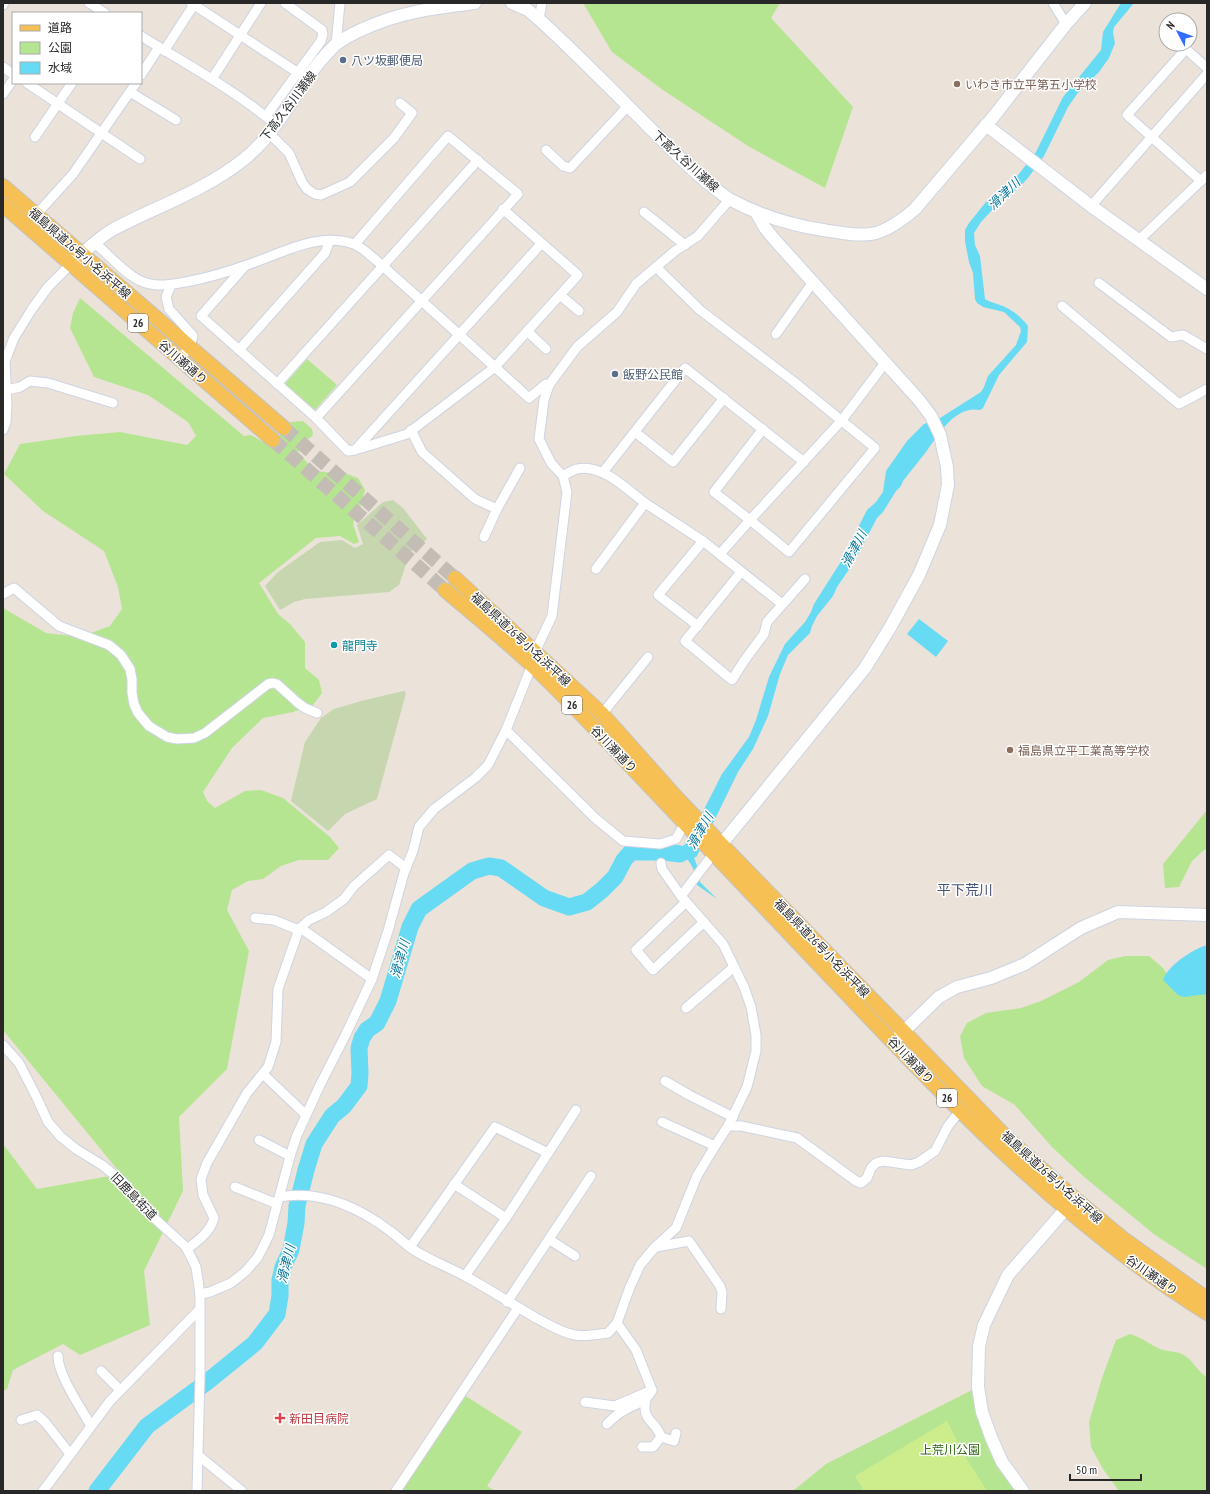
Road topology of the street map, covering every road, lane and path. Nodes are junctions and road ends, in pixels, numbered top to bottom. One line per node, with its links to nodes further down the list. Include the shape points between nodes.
1 (260, 3): 14 (street)
2 (285, 3): 23 (street, via 322,30 323,34)
3 (340, 3): 16 (street)
4 (475, 3): 16 (street, 下高久谷川瀬線, via 401,14 372,25)
5 (512, 3): 12 (street, 下高久谷川瀬線, via 528,10)
6 (542, 3): 12 (street)
7 (1053, 3): 13 (street)
8 (1085, 3): 13 (street, 下高久谷川瀬線)
9 (94, 4): 11 (street)
10 (193, 4): 14 (street); 17 (street)
11 (104, 12)
12 (539, 19): 33 (street, 下高久谷川瀬線)
13 (1066, 24): 36 (street, 下高久谷川瀬線)
14 (240, 34): 23 (street); 24 (street)
15 (142, 37): 17 (street)
16 (336, 45): 23 (street, 下高久谷川瀬線)
17 (162, 49): 22 (street); 24 (street)
18 (3, 67): 20 (street)
19 (1207, 68): 40 (street, via 1186,49 1127,115)
20 (12, 73)
21 (1207, 74): 40 (street)
22 (142, 75)
23 (303, 76): 34 (street); 37 (street, 下高久谷川瀬線)
24 (212, 79): 34 (street)
25 (12, 81): 30 (street)
26 (28, 84): 32 (street)
27 (71, 84): 32 (street)
28 (135, 84): 29 (street)
29 (130, 92): 35 (street); 38 (street)
30 (3, 94)
31 (400, 103): 37 (street, via 412,113 394,138 350,182 321,195 307,189 289,153)
32 (58, 104): 38 (street); 39 (street)
33 (628, 106): 41 (street, via 570,168 563,166); 46 (street, 下高久谷川瀬線, via 702,178)
34 (266, 116): 37 (street)
35 (176, 120)
36 (986, 125): 48 (street); 51 (street, 下高久谷川瀬線, via 915,209 886,230 873,235 860,236 814,228)
37 (273, 129): 55 (street, 下高久谷川瀬線, via 243,160 219,177 111,231)
38 (102, 134): 42 (street); 52 (street, via 73,174)
39 (34, 136)
40 (1152, 137): 44 (street); 48 (street)
41 (546, 150)
42 (140, 159)
43 (478, 160): 49 (street, via 518,194); 56 (street, via 448,136); 60 (street)
44 (1204, 178): 54 (street)
45 (3, 186): 52 (main road, 福島県道26号小名浜平線 / 26)
46 (730, 200): 51 (street, 下高久谷川瀬線); 58 (street, via 698,236)
47 (3, 205): 59 (main road, 谷川瀬通り / 26)
48 (1091, 206): 54 (street)
49 (503, 209): 57 (street); 68 (street)
50 (644, 212): 58 (street)
51 (756, 212): 63 (street, via 765,228)
52 (36, 215): 59 (main road, 福島県道26号小名浜平線 / 26)
53 (330, 240): 56 (street); 61 (street, via 294,248); 77 (street, via 325,253)
54 (1138, 241): 66 (street)
55 (95, 243): 59 (street, 下高久谷川瀬線); 65 (street, via 123,269 142,282)
56 (355, 244): 60 (street)
57 (541, 244): 67 (street, via 578,275); 73 (street)
58 (685, 246): 62 (street)
59 (76, 259): 74 (main road, 福島県道26号小名浜平線 / 26); 78 (main road, 谷川瀬通り / 26); 81 (street, via 48,287 14,338)
60 (382, 266): 68 (street); 82 (street)
61 (244, 267): 65 (street, via 208,278); 77 (street, via 202,316)
62 (656, 267): 83 (street, via 636,284 617,312 577,347); 89 (street, via 700,310)
63 (813, 282): 72 (street); 79 (street)
64 (1099, 283): 76 (street, via 1171,337 1183,336)
65 (170, 285): 74 (street, via 166,297 169,309 193,336)
66 (1207, 289)
67 (560, 295): 70 (street); 71 (street)
68 (421, 300): 73 (street); 88 (street)
69 (1062, 306): 84 (street, via 1179,404)
70 (579, 311)
71 (528, 332): 75 (street); 80 (street)
72 (776, 334)
73 (458, 335): 80 (street); 96 (street)
74 (190, 347): 78 (street); 90 (main road, 福島県道26号小名浜平線 / 26)
75 (546, 348)
76 (1207, 349)
77 (239, 350): 82 (street)
78 (179, 359): 95 (main road, 谷川瀬通り / 26)
79 (885, 363): 89 (street); 121 (street, via 919,400 931,416 940,435 948,467 948,485 940,525 919,575 865,668)
80 (495, 367): 83 (street, via 529,398 546,384); 93 (street)
81 (4, 370): 85 (street)
82 (277, 384): 88 (street)
83 (549, 385): 100 (street, via 538,439 551,464)
84 (1207, 388)
85 (7, 390): 87 (street, via 30,381 38,381); 92 (street, via 6,422)
86 (724, 398): 91 (street); 94 (street, via 673,462); 94 (street, via 685,368)
87 (113, 403)
88 (316, 418): 96 (street, via 348,451)
89 (842, 420): 97 (street); 103 (street, via 875,448 788,552)
90 (284, 428)
91 (763, 429): 97 (street); 103 (street, via 714,492)
92 (3, 430)
93 (411, 430): 96 (street, via 407,434); 102 (street, via 422,452 474,499)
94 (635, 432): 99 (street)
95 (273, 440)
96 (355, 450)
97 (804, 462): 103 (street)
98 (520, 468): 102 (street)
99 (603, 472): 100 (street, via 585,468 575,469); 101 (street)
100 (563, 476): 116 (street, via 567,492 552,616)
101 (645, 503): 105 (street); 107 (street)
102 (497, 509): 104 (street)
103 (750, 520): 106 (street)
104 (484, 537)
105 (703, 541): 106 (street); 114 (street, via 658,595)
106 (720, 554): 108 (street)
107 (596, 569)
108 (741, 572): 113 (street); 114 (street)
109 (455, 578): 116 (main road, 福島県道26号小名浜平線 / 26)
110 (805, 579): 113 (street)
111 (445, 590): 116 (main road, 谷川瀬通り / 26)
112 (3, 594): 117 (street, via 14,588 59,626 109,645 121,655 130,669 134,704 138,713 149,726 167,737 194,738 205,733 268,684 274,683 305,708)
113 (782, 604): 114 (street, via 767,622 764,634 732,680 685,641)
114 (698, 626)
115 (648, 657): 118 (street)
116 (534, 659): 118 (main road, 福島県道26号小名浜平線 / 26); 119 (street); 120 (main road, 谷川瀬通り / 26, via 574,707)
117 (317, 713)
118 (602, 714): 120 (main road, 福島県道26号小名浜平線 / 26)
119 (506, 730): 120 (street, via 595,818 623,841 660,844 676,839); 123 (street, via 488,765 434,809 419,827)
120 (690, 823): 121 (main road, 福島県道26号小名浜平線 / 26)
121 (715, 846): 124 (street); 132 (main road, 福島県道26号小名浜平線 / 26); 133 (main road, 谷川瀬通り / 26)
122 (661, 864): 124 (street)
123 (406, 868): 128 (street, via 389,855 339,902); 130 (street)
124 (683, 899): 127 (street); 127 (street, via 636,950 652,970)
125 (1207, 914): 132 (street, via 1118,912 1081,928 1025,964 991,978 957,987 939,997)
126 (255, 918): 128 (street, via 274,920)
127 (704, 922): 129 (street, via 723,944)
128 (298, 929): 130 (street, via 302,929); 135 (street, via 278,989 276,1042 268,1067)
129 (734, 967): 131 (street); 140 (street, via 751,1008 756,1051 747,1087)
130 (372, 979): 139 (street)
131 (686, 1008)
132 (904, 1031): 133 (street); 151 (main road, 福島県道26号小名浜平線 / 26)
133 (893, 1042): 138 (main road, 谷川瀬通り / 26)
134 (3, 1045): 156 (street, 旧鹿島街道, via 19,1063 48,1122 61,1137 123,1182 142,1206)
135 (262, 1074): 139 (street); 156 (street, via 248,1093 200,1179 203,1195 214,1218 213,1224)
136 (665, 1081): 140 (street)
137 (576, 1110): 145 (street)
138 (960, 1111): 142 (street, via 948,1126 935,1151 911,1165 883,1161 876,1163 861,1183 797,1138 741,1126); 151 (main road, 谷川瀬通り / 26, via 1040,1187)
139 (306, 1115): 146 (street)
140 (733, 1117): 142 (street)
141 (662, 1122): 144 (street)
142 (728, 1126): 144 (street)
143 (259, 1140): 146 (street)
144 (715, 1146): 155 (street, via 697,1176 676,1228)
145 (548, 1153): 148 (street, via 495,1127); 152 (street)
146 (290, 1156): 150 (street)
147 (591, 1176): 153 (street)
148 (454, 1184): 152 (street); 154 (street)
149 (234, 1187): 150 (street)
150 (278, 1200): 154 (street, via 291,1195 334,1200 389,1230); 159 (street, via 269,1236 258,1257 246,1271 231,1282)
151 (1070, 1204): 160 (main road, 福島県道26号小名浜平線 / 26); 165 (main road, 谷川瀬通り / 26, via 1135,1264); 185 (street, via 1008,1275 984,1325 979,1346 978,1386 982,1412 1002,1462)
152 (506, 1218): 158 (street)
153 (550, 1240): 157 (street); 161 (street)
154 (410, 1247): 158 (street)
155 (655, 1247): 163 (street, via 689,1241 720,1286); 166 (street, via 640,1264)
156 (187, 1249): 159 (street, 旧鹿島街道, via 196,1267)
157 (575, 1256)
158 (465, 1276): 161 (street)
159 (200, 1294): 164 (street, 旧鹿島街道)
160 (1207, 1299)
161 (507, 1302): 162 (street)
162 (518, 1308): 166 (street, via 576,1336 608,1333); 184 (street)
163 (721, 1309)
164 (199, 1310): 169 (street); 180 (street, 旧鹿島街道)
165 (1207, 1313)
166 (617, 1323): 170 (street, via 636,1350)
167 (58, 1356): 175 (street, via 67,1384)
168 (101, 1371): 169 (street)
169 (120, 1390): 175 (street)
170 (652, 1390): 171 (street); 172 (street, via 615,1406)
171 (646, 1399): 174 (street, via 623,1411); 177 (street, via 646,1416)
172 (585, 1402)
173 (21, 1420): 179 (street, via 37,1415)
174 (607, 1424)
175 (91, 1426): 179 (street)
176 (676, 1433): 177 (street, via 674,1440)
177 (660, 1437): 178 (street, via 653,1447)
178 (642, 1447)
179 (70, 1454): 181 (street)
180 (198, 1456): 182 (street); 183 (street)
181 (43, 1491)
182 (197, 1491)
183 (242, 1491)
184 (396, 1491)
185 (1023, 1491)

